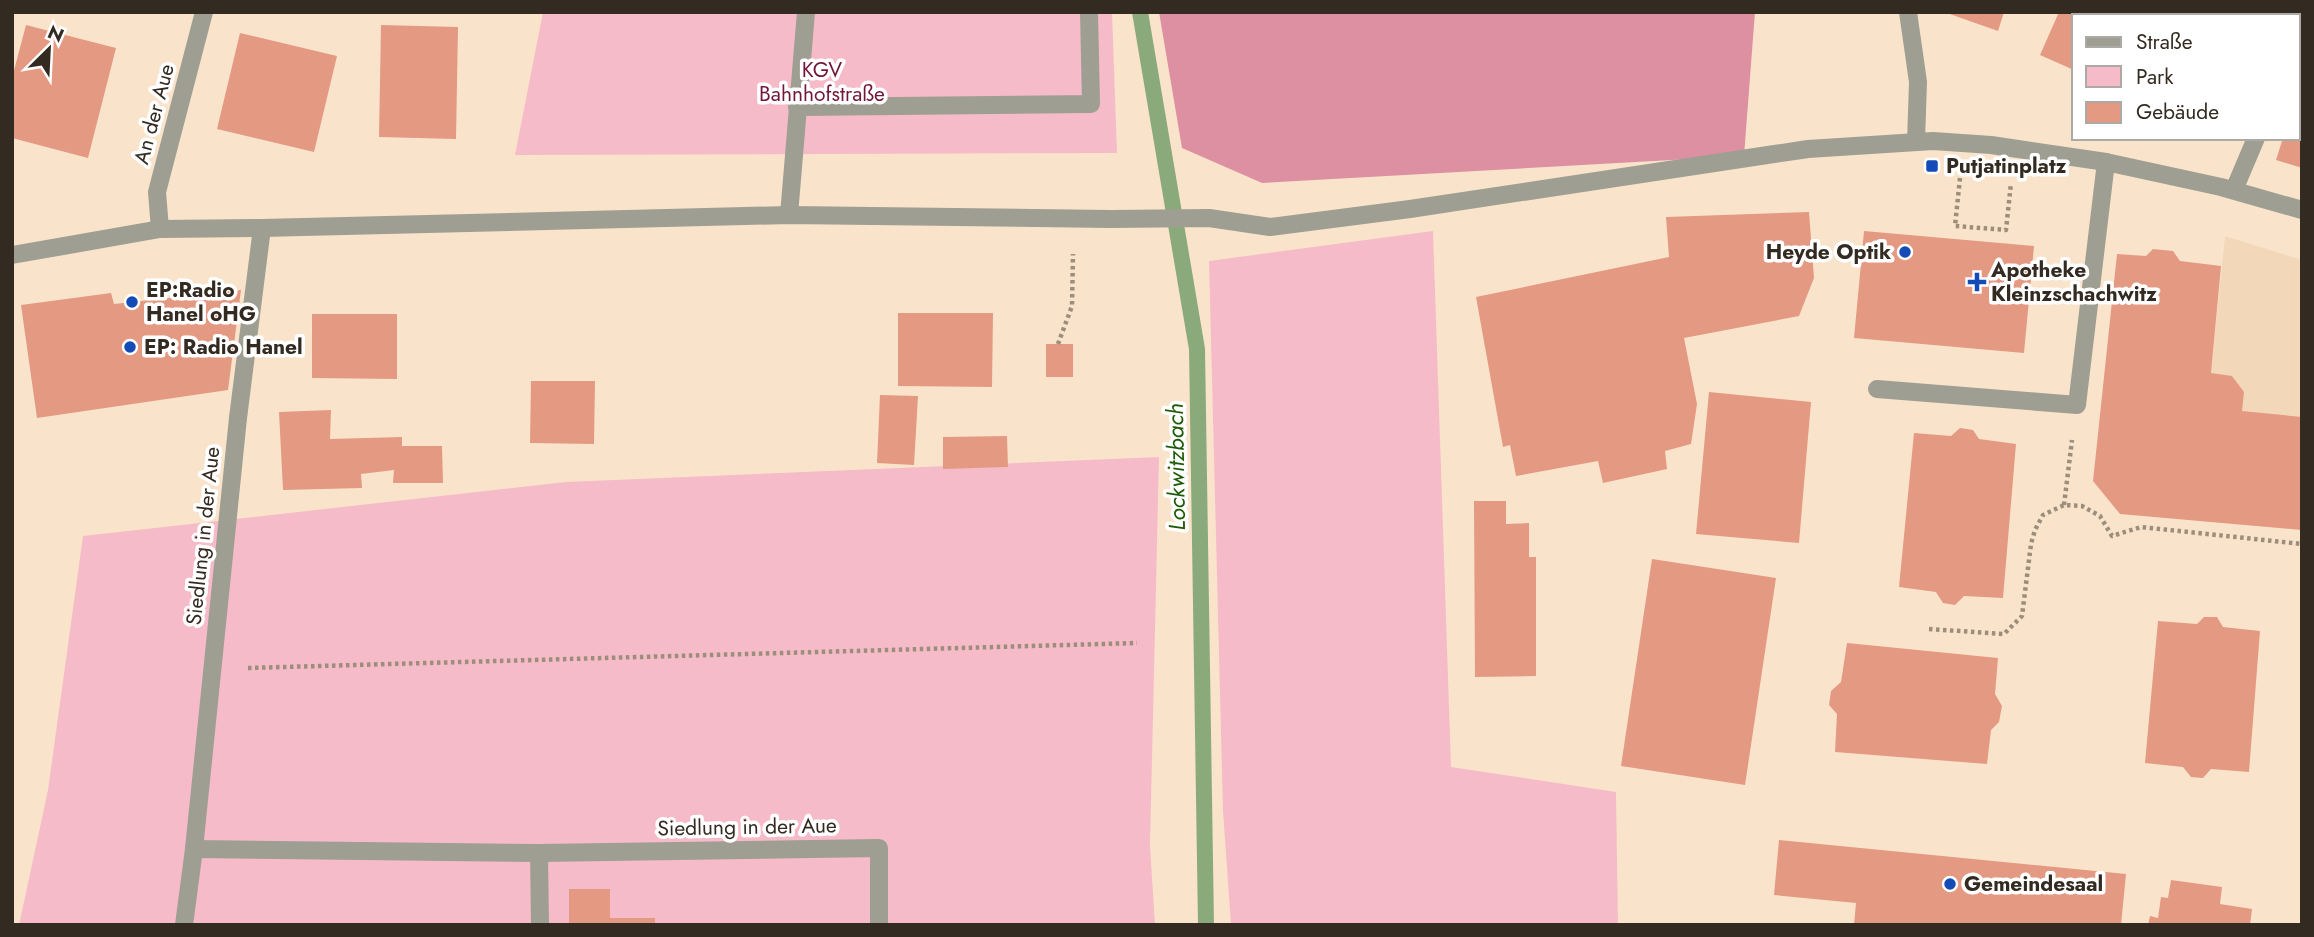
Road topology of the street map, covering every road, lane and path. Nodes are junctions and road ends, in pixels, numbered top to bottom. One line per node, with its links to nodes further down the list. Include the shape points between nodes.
1 (204, 12): 16 (street, An der Aue, via 157,192)
2 (806, 12): 5 (street)
3 (1089, 12): 5 (street, via 1091,104)
4 (1908, 12): 7 (street, via 1918,82)
5 (797, 107): 13 (street)
6 (2255, 140): 11 (street)
7 (1916, 142): 8 (street); 14 (street, via 1808,149 1270,227 1209,218)
8 (2016, 148): 9 (street); 10 (path, via 2006,230 1955,226)
9 (2106, 162): 11 (street); 20 (street)
10 (1960, 184)
11 (2234, 190): 12 (street)
12 (2302, 210)
13 (789, 215): 14 (street); 15 (street)
14 (1074, 218): 18 (path, via 1072,306)
15 (262, 228): 16 (street); 25 (street, Siedlung in der Aue)
16 (160, 229): 17 (street)
17 (12, 255)
18 (1058, 344)
19 (1877, 389): 20 (street)
20 (2077, 405): 21 (path)
21 (2064, 505): 22 (path, via 2082,506 2099,516 2112,536 2141,527); 23 (path, via 2043,515 2035,530 2022,616 2004,634)
22 (2302, 544)
23 (1929, 629)
24 (1137, 643): 25 (path)
25 (212, 669): 26 (street, Siedlung in der Aue)
26 (194, 849): 27 (street, Siedlung in der Aue); 28 (street, Siedlung in der Aue)
27 (539, 853): 29 (street); 30 (street, Siedlung in der Aue, via 879,848)
28 (184, 925)
29 (540, 925)
30 (879, 925)

